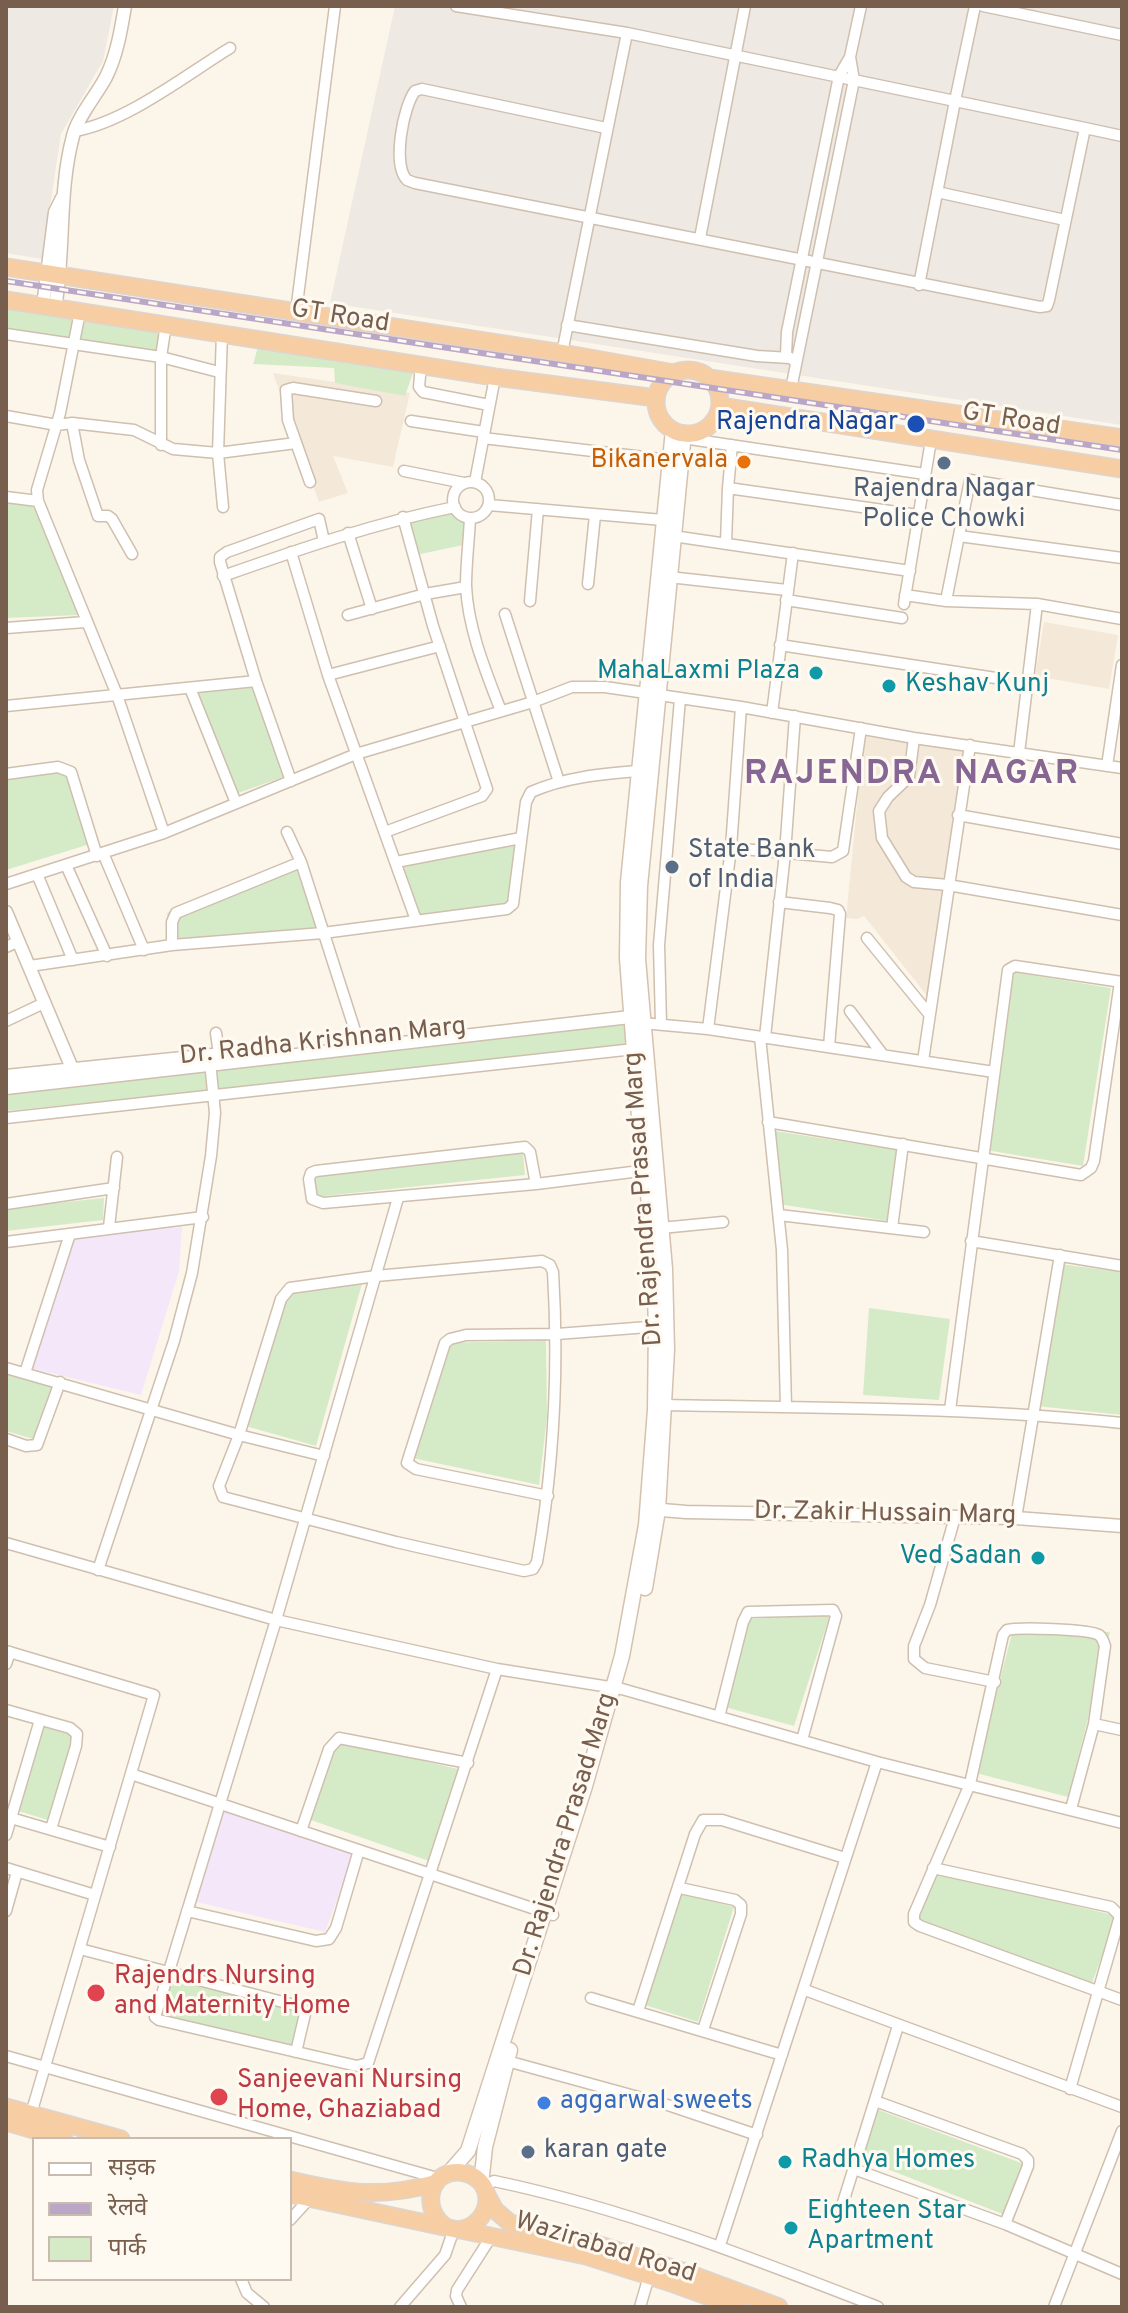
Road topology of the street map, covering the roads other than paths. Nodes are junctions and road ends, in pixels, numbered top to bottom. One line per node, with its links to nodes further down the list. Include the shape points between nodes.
1 (125, 6): 18 (street, via 113,61)
2 (335, 6): 32 (street)
3 (456, 6): 8 (street)
4 (745, 6): 11 (street)
5 (861, 6): 12 (street)
6 (975, 6): 15 (street)
7 (983, 6): 9 (street)
8 (627, 33): 11 (street); 16 (street)
9 (1122, 35)
10 (230, 48): 18 (street, via 113,119)
11 (735, 55): 13 (street); 23 (street)
12 (850, 57): 13 (street); 14 (street)
13 (839, 76): 14 (street); 24 (street)
14 (854, 80): 15 (street); 25 (street)
15 (955, 101): 17 (street); 20 (street)
16 (606, 128): 21 (street); 21 (street, via 431,90 415,91 406,106 399,167 407,180)
17 (1085, 128): 19 (street); 22 (street)
18 (74, 131): 27 (street, via 55,212)
19 (1122, 136)
20 (937, 192): 22 (street); 28 (street)
21 (588, 216): 23 (street); 34 (street)
22 (1065, 220): 28 (street, via 1047,306)
23 (700, 238): 24 (street)
24 (802, 258): 25 (street); 40 (street, via 785,347)
25 (818, 261): 28 (street); 40 (street)
26 (6, 267): 27 (highway, GT Road)
27 (54, 274): 30 (street); 32 (highway, GT Road)
28 (919, 285)
29 (6, 300): 30 (highway, GT Road)
30 (49, 307): 31 (highway, GT Road)
31 (80, 312): 33 (highway, GT Road); 37 (street)
32 (296, 312): 38 (highway, GT Road)
33 (166, 324): 35 (highway, GT Road); 39 (street)
34 (567, 325): 38 (street); 40 (street)
35 (222, 333): 41 (highway, GT Road); 42 (street)
36 (6, 334): 37 (street)
37 (75, 345): 39 (street); 54 (street)
38 (562, 353): 43 (highway, GT Road)
39 (161, 357): 42 (street); 60 (street)
40 (793, 360): 46 (street)
41 (421, 365): 44 (highway, GT Road); 49 (street, via 423,392)
42 (219, 372): 62 (street)
43 (674, 373): 45 (highway, via 692,370); 47 (highway)
44 (495, 377): 47 (highway, GT Road); 49 (street)
45 (709, 378): 46 (highway, GT Road); 50 (highway)
46 (791, 389): 57 (highway, GT Road)
47 (656, 398): 55 (highway, via 659,416)
48 (376, 401): 59 (street, via 288,388 288,420)
49 (489, 405): 56 (street)
50 (720, 406): 55 (highway, via 707,427); 58 (highway, GT Road)
51 (6, 416): 54 (street)
52 (411, 421): 56 (street)
53 (72, 423): 54 (street); 60 (street, via 134,430); 89 (street, via 98,516 112,519)
54 (57, 425): 71 (street)
55 (680, 434): 61 (street); 63 (main road, Dr. Rajendra Prasad Marg); 83 (main road, Dr. Rajendra Prasad Marg)
56 (484, 435): 63 (street); 68 (street)
57 (1122, 438)
58 (931, 440): 64 (highway, GT Road); 66 (street)
59 (296, 443): 62 (street); 67 (street)
60 (161, 445): 62 (street)
61 (732, 445): 66 (street); 69 (street)
62 (218, 453): 74 (street)
63 (669, 460): 81 (main road, Dr. Rajendra Prasad Marg)
64 (1122, 469)
65 (404, 471): 68 (street)
66 (925, 474): 78 (street)
67 (310, 482)
68 (470, 483): 72 (street, via 485,488); 75 (street, via 455,491)
69 (728, 488): 78 (street); 86 (street)
70 (6, 497): 71 (street)
71 (38, 501): 106 (street)
72 (489, 505): 76 (street); 80 (street, via 483,514)
73 (1122, 505): 84 (street, via 970,480)
74 (223, 507)
75 (455, 507): 79 (street); 80 (street)
76 (538, 509): 77 (street); 98 (street)
77 (595, 515): 81 (street); 94 (street)
78 (918, 515): 91 (street)
79 (403, 517): 82 (street); 96 (street)
80 (470, 518): 95 (street)
81 (663, 520): 116 (main road, Dr. Rajendra Prasad Marg)
82 (348, 533): 85 (street); 101 (street)
83 (673, 536): 86 (street); 93 (main road, Dr. Rajendra Prasad Marg)
84 (959, 536): 90 (street); 99 (street)
85 (324, 541): 87 (street); 92 (street, via 319,519 223,554)
86 (726, 542): 88 (street)
87 (291, 552): 92 (street); 111 (street)
88 (793, 553): 91 (street); 97 (street)
89 (132, 554)
90 (1122, 558)
91 (910, 571): 99 (street, via 905,600)
92 (223, 576): 113 (street)
93 (669, 577): 97 (street); 116 (main road, Dr. Rajendra Prasad Marg)
94 (588, 584)
95 (466, 587): 96 (street); 121 (street, via 481,658)
96 (425, 594): 101 (street); 109 (street)
97 (787, 595): 104 (street); 108 (street)
98 (530, 601)
99 (946, 601): 100 (street)
100 (1037, 604): 105 (street); 128 (street)
101 (372, 609): 103 (street)
102 (505, 614): 118 (street)
103 (348, 615)
104 (902, 618)
105 (1122, 619)
106 (85, 622): 107 (street); 115 (street)
107 (6, 628)
108 (780, 645): 112 (street); 122 (street)
109 (440, 646): 111 (street); 124 (street)
110 (1122, 665): 130 (street)
111 (328, 675): 129 (street)
112 (1002, 679)
113 (256, 681): 114 (street); 134 (street)
114 (190, 688): 115 (street); 136 (street)
115 (117, 695): 119 (street); 140 (street)
116 (651, 695): 117 (street); 118 (street, via 572,687); 132 (main road, Dr. Rajendra Prasad Marg); 169 (main road, Dr. Rajendra Prasad Marg)
117 (680, 699): 120 (street); 171 (street, via 659,945)
118 (533, 702): 121 (street); 135 (street)
119 (6, 706)
120 (741, 707): 122 (street); 143 (street)
121 (501, 711): 124 (street)
122 (772, 713): 123 (street)
123 (795, 716): 125 (street); 144 (street)
124 (465, 721): 129 (street); 139 (street, via 486,793)
125 (861, 728): 126 (street); 144 (street, via 843,851 832,857)
126 (914, 738): 127 (street); 151 (street, via 909,777 879,811 882,838 906,877)
127 (970, 745): 128 (street); 137 (street)
128 (1019, 753): 130 (street)
129 (356, 754): 134 (street); 139 (street)
130 (1107, 766): 131 (street)
131 (1122, 768)
132 (638, 771): 135 (street); 169 (main road, Dr. Rajendra Prasad Marg, via 627,958)
133 (6, 774): 145 (street, via 58,767 71,772)
134 (291, 781): 136 (street)
135 (559, 782): 141 (street, via 528,797)
136 (236, 803): 140 (street)
137 (958, 815): 142 (street); 151 (street)
138 (287, 832): 146 (street)
139 (385, 832): 147 (street)
140 (164, 833): 145 (street)
141 (521, 838): 147 (street); 155 (street, via 511,908)
142 (1122, 844)
143 (731, 848): 144 (street); 172 (street)
144 (785, 853): 152 (street)
145 (100, 854): 148 (street); 161 (street)
146 (301, 862): 156 (street); 159 (street, via 176,913)
147 (396, 862): 155 (street)
148 (66, 865): 149 (street); 162 (street)
149 (37, 874): 150 (street); 163 (street)
150 (6, 884)
151 (948, 885): 154 (street); 168 (street)
152 (779, 902): 174 (street); 176 (street, via 840,914)
153 (6, 912): 158 (street)
154 (1122, 915)
155 (416, 920): 156 (street)
156 (323, 933): 159 (street); 175 (street)
157 (867, 938): 168 (street)
158 (19, 941): 160 (street); 164 (street)
159 (172, 945): 161 (street)
160 (6, 947)
161 (144, 950): 162 (street)
162 (107, 956): 163 (street)
163 (73, 960): 164 (street)
164 (30, 966): 166 (street)
165 (1121, 982): 181 (street, via 1011,967); 190 (street, via 1091,1168 1075,1175)
166 (44, 1003): 170 (street); 182 (street)
167 (850, 1011): 178 (street)
168 (929, 1014): 180 (street)
169 (637, 1016): 171 (street); 175 (street, Dr. Radha Krishnan Marg); 177 (main road, Dr. Rajendra Prasad Marg); 179 (street); 191 (main road, Dr. Rajendra Prasad Marg)
170 (6, 1021)
171 (661, 1024): 172 (street)
172 (708, 1029): 174 (street)
173 (216, 1033): 179 (street)
174 (762, 1037): 176 (street); 187 (street)
175 (358, 1040): 179 (street, Dr. Radha Krishnan Marg)
176 (829, 1047): 178 (street)
177 (634, 1049): 185 (street); 191 (main road, Dr. Rajendra Prasad Marg)
178 (883, 1055): 180 (street)
179 (213, 1057): 182 (street, Dr. Radha Krishnan Marg); 185 (street)
180 (923, 1061): 181 (street)
181 (994, 1072): 190 (street)
182 (75, 1074): 183 (street, Dr. Radha Krishnan Marg); 184 (street)
183 (6, 1076)
184 (6, 1088)
185 (214, 1096): 186 (street); 197 (street)
186 (6, 1118)
187 (768, 1122): 188 (street); 196 (street)
188 (903, 1144): 190 (street); 201 (street)
189 (117, 1157): 193 (street)
190 (982, 1158): 204 (street)
191 (650, 1170): 192 (street); 200 (main road, Dr. Rajendra Prasad Marg); 209 (main road, Dr. Rajendra Prasad Marg)
192 (536, 1184): 194 (street); 194 (street, via 525,1147 316,1171 309,1179 317,1202)
193 (114, 1188): 195 (street); 199 (street)
194 (398, 1198): 208 (street)
195 (6, 1204)
196 (779, 1215): 201 (street); 215 (street)
197 (203, 1217): 199 (street); 216 (street, via 174,1341)
198 (723, 1222): 200 (street)
199 (109, 1227): 203 (street)
200 (661, 1228): 209 (main road, Dr. Rajendra Prasad Marg)
201 (892, 1228): 202 (street)
202 (924, 1232)
203 (70, 1234): 205 (street); 212 (street)
204 (971, 1241): 206 (street); 217 (street)
205 (6, 1242)
206 (1060, 1255): 207 (street); 218 (street)
207 (1122, 1266)
208 (376, 1276): 210 (street, via 546,1263 553,1272); 220 (street, via 284,1292); 222 (street)
209 (661, 1326): 210 (street); 214 (main road, Dr. Rajendra Prasad Marg); 224 (main road, Dr. Rajendra Prasad Marg)
210 (557, 1334): 223 (street); 223 (street, via 450,1339 407,1463)
211 (6, 1368): 212 (street)
212 (25, 1373): 213 (street)
213 (60, 1382): 216 (street); 221 (street, via 37,1445)
214 (666, 1405): 215 (street); 224 (main road, Dr. Rajendra Prasad Marg)
215 (786, 1407): 217 (street)
216 (150, 1410): 220 (street); 230 (street)
217 (950, 1410): 218 (street)
218 (1034, 1414): 219 (street); 226 (street)
219 (1122, 1423)
220 (239, 1435): 222 (street); 227 (street, via 219,1492)
221 (6, 1439)
222 (324, 1456): 227 (street)
223 (548, 1496): 227 (street, via 537,1562 529,1571)
224 (652, 1509): 225 (street, Dr. Zakir Hussain Marg); 236 (main road, Dr. Rajendra Prasad Marg)
225 (955, 1517): 226 (street, Dr. Zakir Hussain Marg); 235 (street, via 914,1659 925,1668)
226 (1016, 1518): 228 (street, Dr. Zakir Hussain Marg)
227 (305, 1519): 231 (street)
228 (1122, 1526)
229 (6, 1543): 230 (street)
230 (98, 1570): 231 (street)
231 (276, 1620): 234 (street); 247 (street)
232 (8, 1652): 233 (street); 245 (street, via 154,1695)
233 (6, 1664)
234 (497, 1669): 236 (street); 244 (street)
235 (995, 1682): 240 (street, via 1007,1630 1100,1636 1105,1646); 246 (street)
236 (618, 1688): 238 (street); 264 (main road, Dr. Rajendra Prasad Marg)
237 (6, 1710): 239 (street)
238 (719, 1717): 242 (street); 242 (street, via 748,1612 833,1610 836,1616)
239 (40, 1720): 249 (street); 251 (street, via 77,1734)
240 (1094, 1724): 241 (street); 248 (street)
241 (1122, 1730)
242 (802, 1740): 243 (street)
243 (877, 1762): 246 (street); 256 (street)
244 (468, 1763): 252 (street, via 339,1738 329,1749); 259 (street)
245 (131, 1774): 247 (street); 254 (street)
246 (970, 1784): 248 (street); 257 (street)
247 (220, 1804): 252 (street); 263 (street)
248 (1071, 1809): 250 (street)
249 (11, 1818): 251 (street); 253 (street)
250 (1122, 1823)
251 (51, 1829): 254 (street)
252 (301, 1831): 255 (street)
253 (6, 1835)
254 (110, 1847): 261 (street)
255 (359, 1850): 259 (street); 263 (street, via 329,1939 316,1941)
256 (845, 1858): 260 (street, via 712,1818 699,1825); 267 (street)
257 (933, 1868): 268 (street, via 914,1922); 268 (street, via 1117,1911 1119,1922)
258 (12, 1870): 261 (street); 262 (street)
259 (431, 1874): 264 (street); 274 (street, via 368,2063 357,2066)
260 (680, 1888): 271 (street); 273 (street, via 741,1905)
261 (95, 1895): 265 (street)
262 (6, 1911)
263 (187, 1911): 266 (street)
264 (549, 1913): 277 (main road, Dr. Rajendra Prasad Marg); 290 (main road, Dr. Rajendra Prasad Marg, via 468,2151)
265 (80, 1949): 266 (street); 278 (street)
266 (168, 1973): 274 (street, via 302,2007); 274 (street, via 155,2017 159,2020)
267 (805, 1990): 272 (street); 275 (street)
268 (1100, 1993): 270 (street); 279 (street)
269 (591, 1998): 271 (street)
270 (1122, 2000)
271 (638, 2011): 273 (street)
272 (898, 2026): 279 (street); 280 (street)
273 (703, 2030): 275 (street)
274 (296, 2052)
275 (782, 2055): 286 (street)
276 (6, 2056): 278 (street)
277 (507, 2061): 286 (street); 292 (main road, Dr. Rajendra Prasad Marg, via 485,2147)
278 (45, 2067): 283 (street); 290 (street)
279 (1070, 2089): 282 (street)
280 (875, 2101): 289 (street); 297 (street, via 1022,2154 1028,2166)
281 (6, 2107): 283 (highway)
282 (1122, 2107)
283 (31, 2114): 288 (highway)
284 (6, 2122): 287 (highway)
285 (1122, 2131): 301 (street)
286 (757, 2135): 300 (street)
287 (57, 2137)
288 (114, 2137)
289 (854, 2169): 295 (street); 297 (street)
290 (441, 2179): 291 (highway, via 411,2190 375,2194); 292 (highway, via 465,2173); 298 (highway, via 432,2190 430,2207 439,2222)
291 (292, 2180)
292 (484, 2188): 298 (highway, via 481,2220); 300 (street, via 494,2181 542,2190); 311 (highway, Wazirabad Road, via 495,2210 510,2223 597,2244)
293 (292, 2194): 294 (highway, Wazirabad Road)
294 (310, 2198): 296 (street); 298 (highway, Wazirabad Road)
295 (841, 2209)
296 (292, 2218)
297 (1005, 2224): 301 (street)
298 (453, 2229): 299 (highway, Wazirabad Road); 307 (street, via 445,2255)
299 (491, 2237): 303 (highway, Wazirabad Road, via 586,2256); 308 (street, via 457,2290)
300 (720, 2245): 312 (street)
301 (1076, 2253): 302 (street); 313 (street)
302 (1122, 2274)
303 (649, 2276): 305 (highway, Wazirabad Road); 309 (street)
304 (242, 2281): 306 (street)
305 (707, 2302): 310 (highway, Wazirabad Road)
306 (264, 2307)
307 (400, 2307)
308 (461, 2307)
309 (640, 2307)
310 (737, 2307)
311 (779, 2307)
312 (878, 2307)
313 (1054, 2307)

